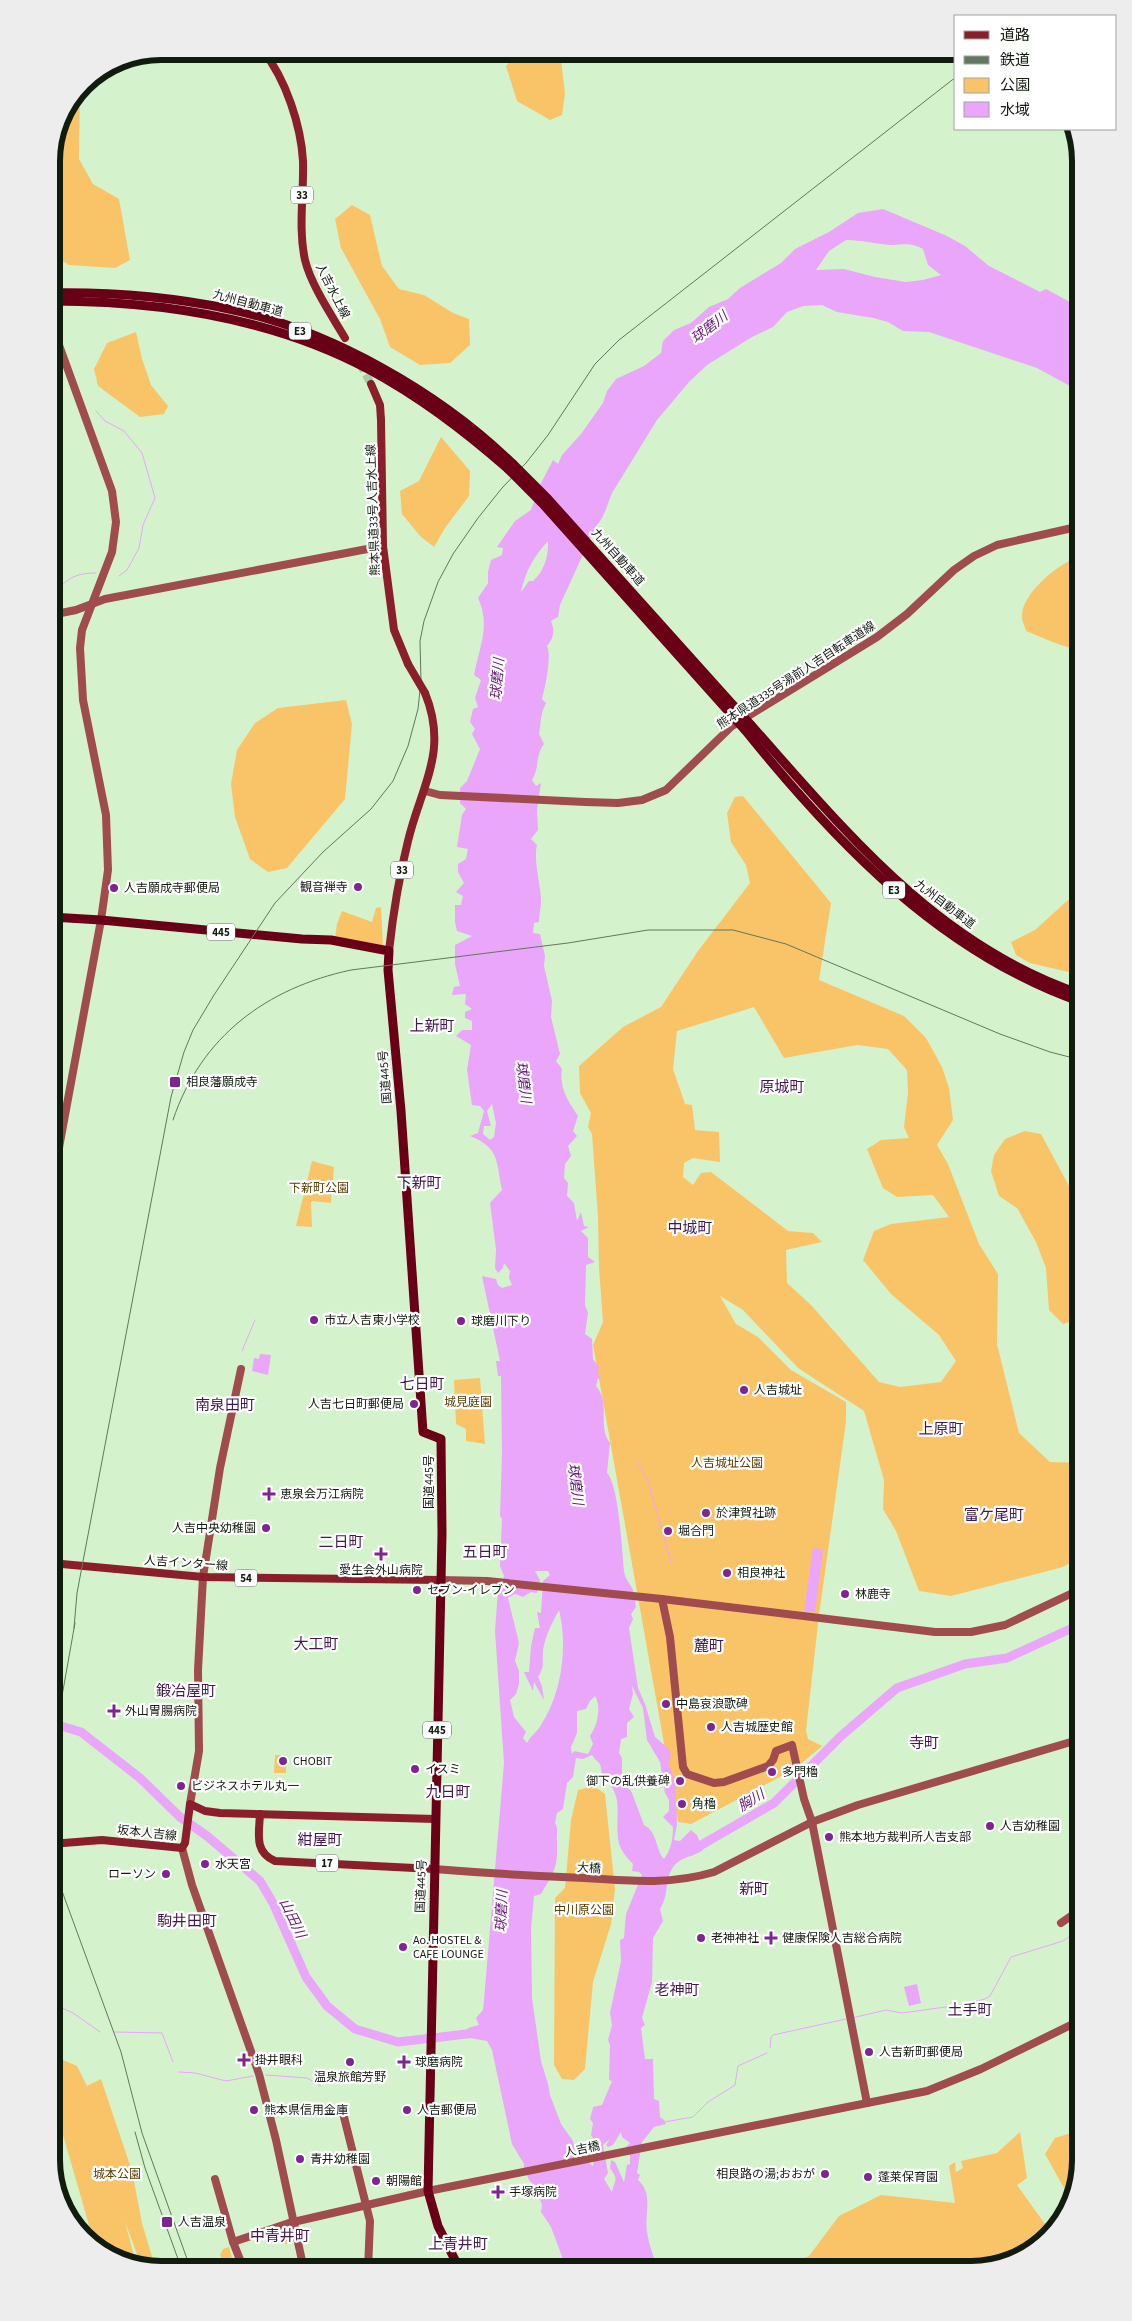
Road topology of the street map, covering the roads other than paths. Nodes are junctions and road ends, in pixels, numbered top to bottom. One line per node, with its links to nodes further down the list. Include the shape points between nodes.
1 (270, 60): 4 (main road, 人吉水上線 / 33, via 300,133 305,261)
2 (60, 293): 7 (highway, 九州自動車道 / E3, via 115,294 189,302 231,309 288,326 371,362 433,399 486,438)
3 (60, 301): 7 (highway, 九州自動車道 / E3, via 113,302 188,311 286,334 370,370 450,420)
4 (345, 338)
5 (60, 345): 10 (street, via 112,491 116,522 112,552)
6 (371, 384): 9 (main road, 熊本県道33号人吉水上線 / 33, via 380,405)
7 (510, 466): 12 (highway, 九州自動車道 / E3, bridge)
8 (1072, 528): 13 (street, 熊本県道335号湯前人吉自転車道線, via 998,545 974,556 877,637 732,726 666,790 642,800 585,802 440,795)
9 (383, 546): 10 (street); 13 (main road, 熊本県道33号人吉水上線 / 33, bridge, via 394,630 431,707 433,760)
10 (92, 604): 11 (street); 15 (street, via 82,630 80,656 83,700 108,836 108,870)
11 (60, 613)
12 (748, 727): 17 (highway, 九州自動車道 / E3, via 912,896 987,950); 18 (highway, 九州自動車道 / E3, via 776,769 907,902 967,946 1011,972)
13 (425, 791): 16 (main road, 熊本県道33号人吉水上線 / 33, via 407,842 394,903)
14 (60, 918): 15 (highway, 445)
15 (101, 920): 16 (highway, 445, via 302,940 331,940); 19 (street)
16 (389, 951): 23 (highway, 国道445号 / 445, via 423,1432 442,1440)
17 (1072, 990)
18 (1072, 998)
19 (60, 1142)
20 (241, 1369): 22 (street, via 220,1468)
21 (60, 1564): 22 (main road, 人吉インター線 / 54)
22 (203, 1577): 23 (main road, 人吉インター線 / 54); 27 (street, via 198,1670 199,1751)
23 (441, 1580): 25 (street); 29 (highway, 国道445号 / 445)
24 (1072, 1593): 25 (street, via 1005,1626 971,1632 935,1632)
25 (662, 1599): 30 (street, via 670,1637 683,1766 687,1774 714,1783 724,1782 768,1766 776,1751 792,1745)
26 (1072, 1742): 30 (street, 大橋, via 858,1805)
27 (189, 1806): 28 (main road, via 220,1813); 32 (main road, 坂本人吉線)
28 (260, 1814): 29 (main road); 33 (main road, 17, via 259,1844 266,1857 275,1861)
29 (435, 1819): 33 (highway, 国道445号 / 445)
30 (812, 1822): 33 (street, 大橋, via 714,1872 672,1881); 37 (street)
31 (60, 1843): 32 (main road, 坂本人吉線, via 102,1840)
32 (184, 1845): 42 (street, via 192,1885 259,2074)
33 (434, 1869): 40 (highway, 国道445号 / 445)
34 (1072, 1916): 35 (street)
35 (1061, 1924)
36 (1072, 2024): 37 (street, 人吉橋, via 943,2086)
37 (867, 2103): 40 (street, 人吉橋)
38 (342, 2109): 41 (street)
39 (215, 2179): 43 (street)
40 (428, 2191): 41 (street, 人吉橋); 47 (highway, 国道445号 / 445, via 438,2226)
41 (367, 2206): 42 (street, 人吉橋); 46 (street, via 371,2236)
42 (293, 2223): 43 (street, 人吉橋); 45 (street)
43 (232, 2242): 44 (street)
44 (240, 2261)
45 (302, 2261)
46 (369, 2261)
47 (456, 2261)

